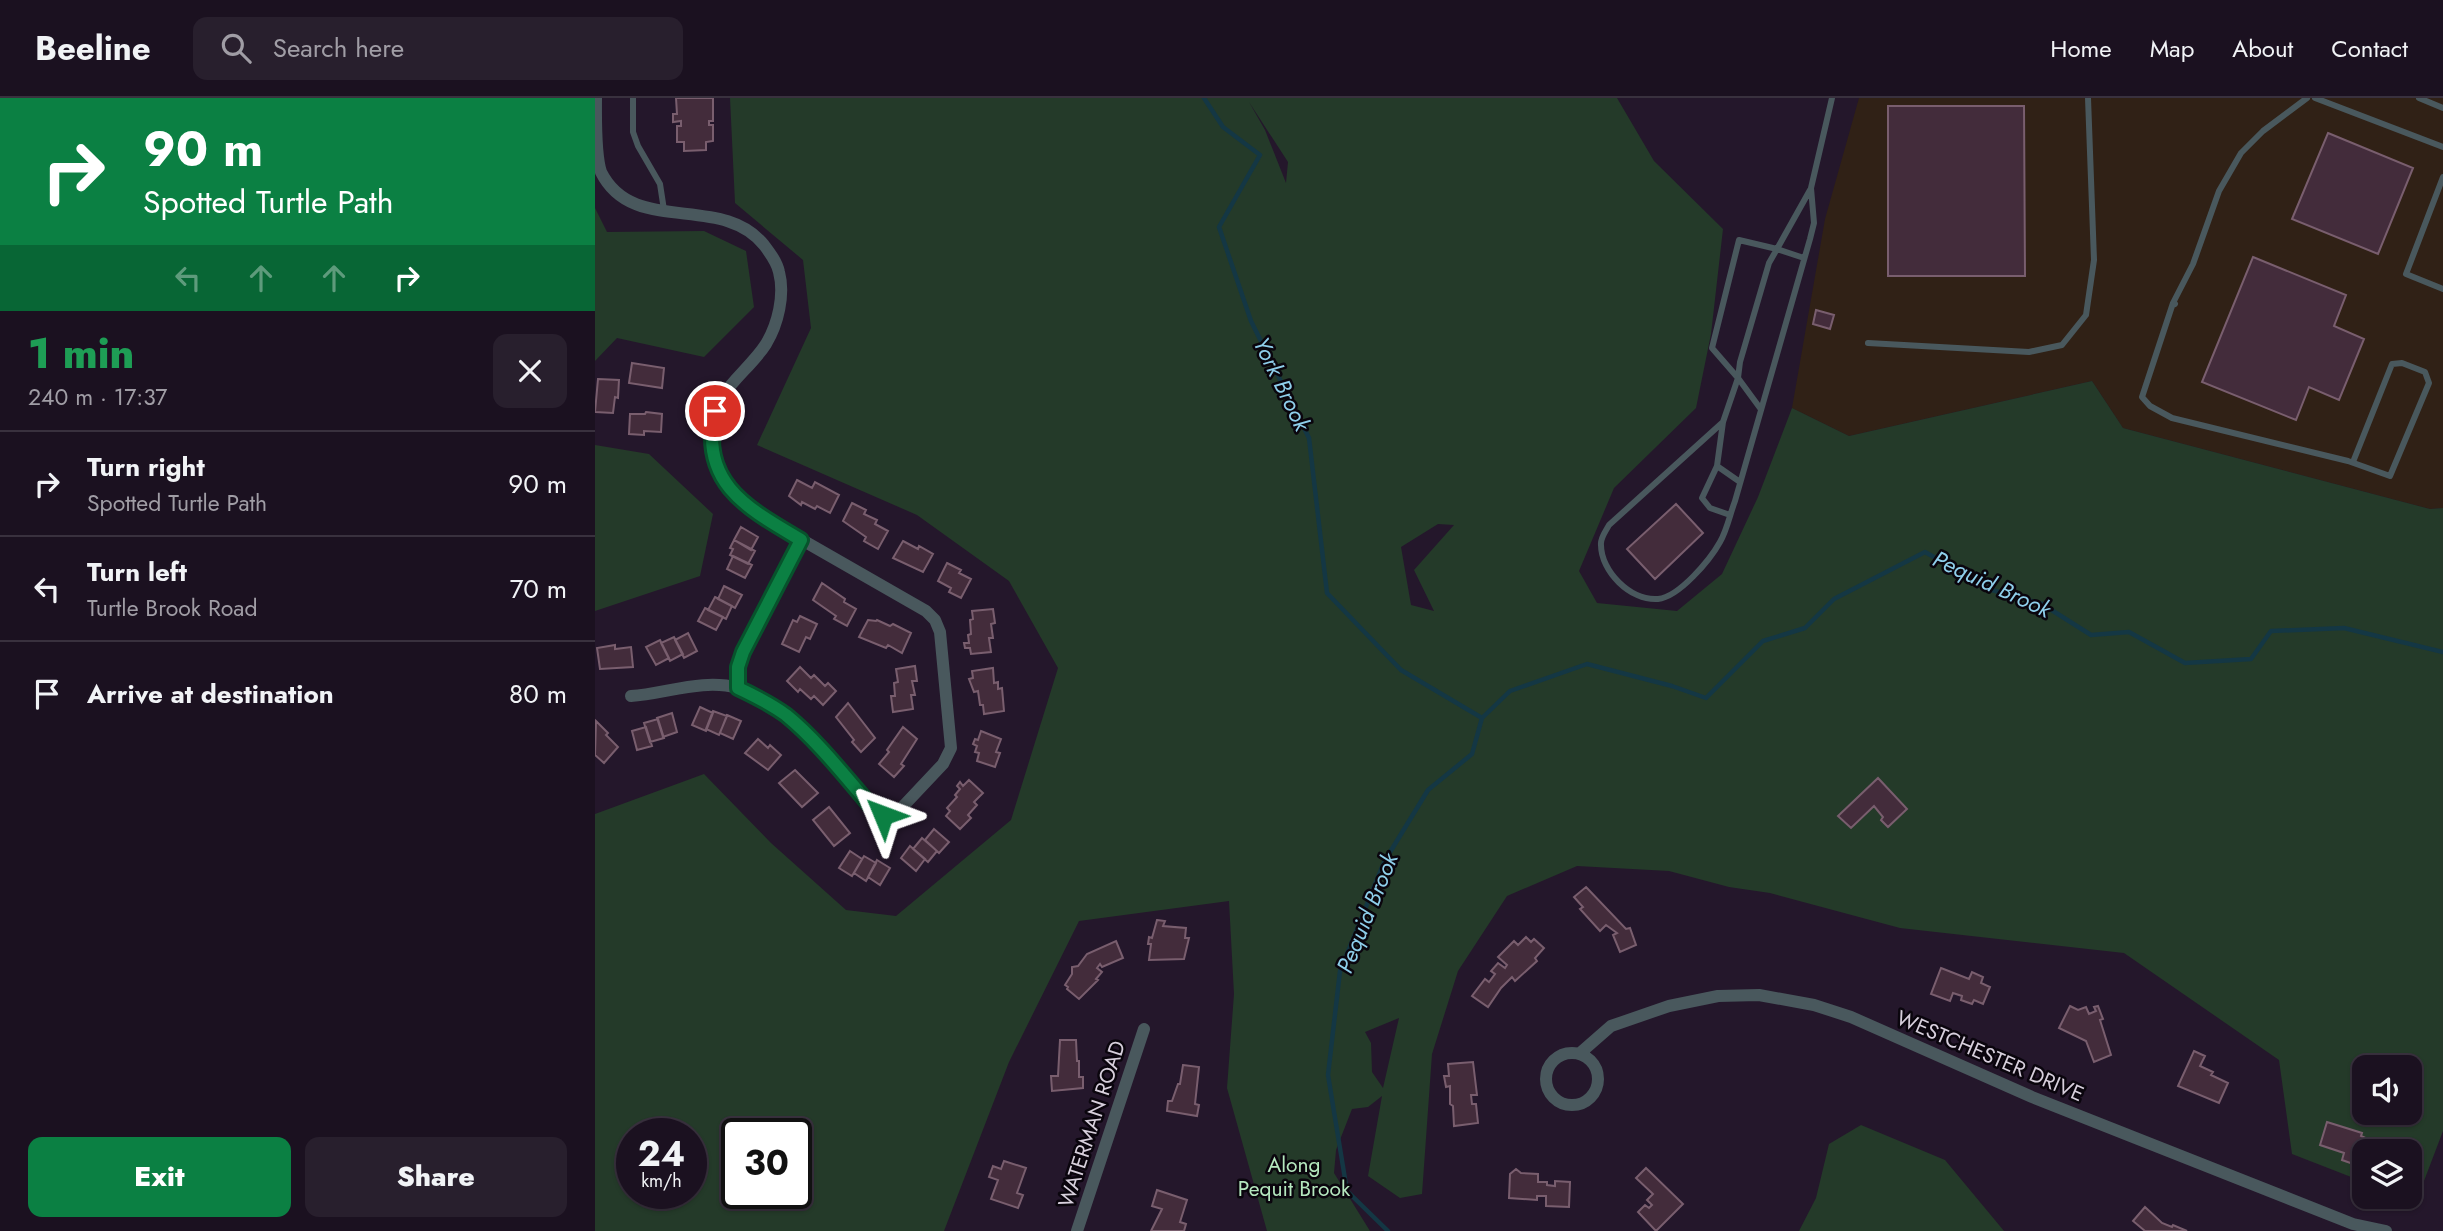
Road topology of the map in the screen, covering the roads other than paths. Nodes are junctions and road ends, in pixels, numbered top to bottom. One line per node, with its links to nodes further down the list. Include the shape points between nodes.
1 (596, 98): 12 (street, via 601,172 628,201)
2 (633, 98): 12 (lane, via 633,132 660,184)
3 (1832, 98): 11 (lane)
4 (2088, 98): 16 (lane, via 2094,260 2086,315 2061,345 2029,352)
5 (2307, 98): 20 (lane, via 2241,153 2219,191 2142,397 2172,418)
6 (2315, 98): 9 (lane)
7 (2419, 98): 8 (lane)
8 (2443, 108)
9 (2443, 147)
10 (2443, 177): 15 (lane, via 2406,274)
11 (1811, 188): 13 (lane); 14 (lane, via 1814,223)
12 (664, 212): 24 (street, via 698,214 742,226 757,236 779,272 774,328 765,346 722,397 715,411 711,443 713,460 732,491 755,513)
13 (1777, 249): 14 (lane); 17 (lane, via 1769,263); 17 (lane, via 1739,240 1711,348)
14 (1804, 258): 18 (lane)
15 (2443, 289)
16 (1868, 342)
17 (1738, 378): 18 (lane); 19 (lane)
18 (1760, 408): 22 (lane)
19 (1723, 422): 21 (lane); 23 (lane, via 1609,525 1600,542 1603,562 1615,579 1637,595 1659,599 1678,590 1701,568 1721,541)
20 (2353, 462): 20 (lane, via 2390,476 2429,383 2425,372 2402,363 2392,365)
21 (1717, 466): 22 (lane); 23 (lane, via 1702,498 1710,508)
22 (1740, 482): 23 (lane)
23 (1730, 515)
24 (801, 540): 25 (street, via 743,652); 25 (street, via 935,620 940,632 949,756 899,813 883,815 786,715)
25 (738, 688): 26 (street, via 687,687)
26 (631, 696)
27 (1144, 1029): 29 (street, WATERMAN ROAD)
28 (1579, 1054): 28 (street, WESTCHESTER DRIVE, via 1558,1057 1547,1072 1548,1090 1561,1103 1579,1104 1594,1093 1594,1065); 30 (street, WESTCHESTER DRIVE, via 1611,1026 1669,1006 1718,996 1759,995 1814,1005 2353,1224)
29 (1077, 1231)
30 (2386, 1231)

